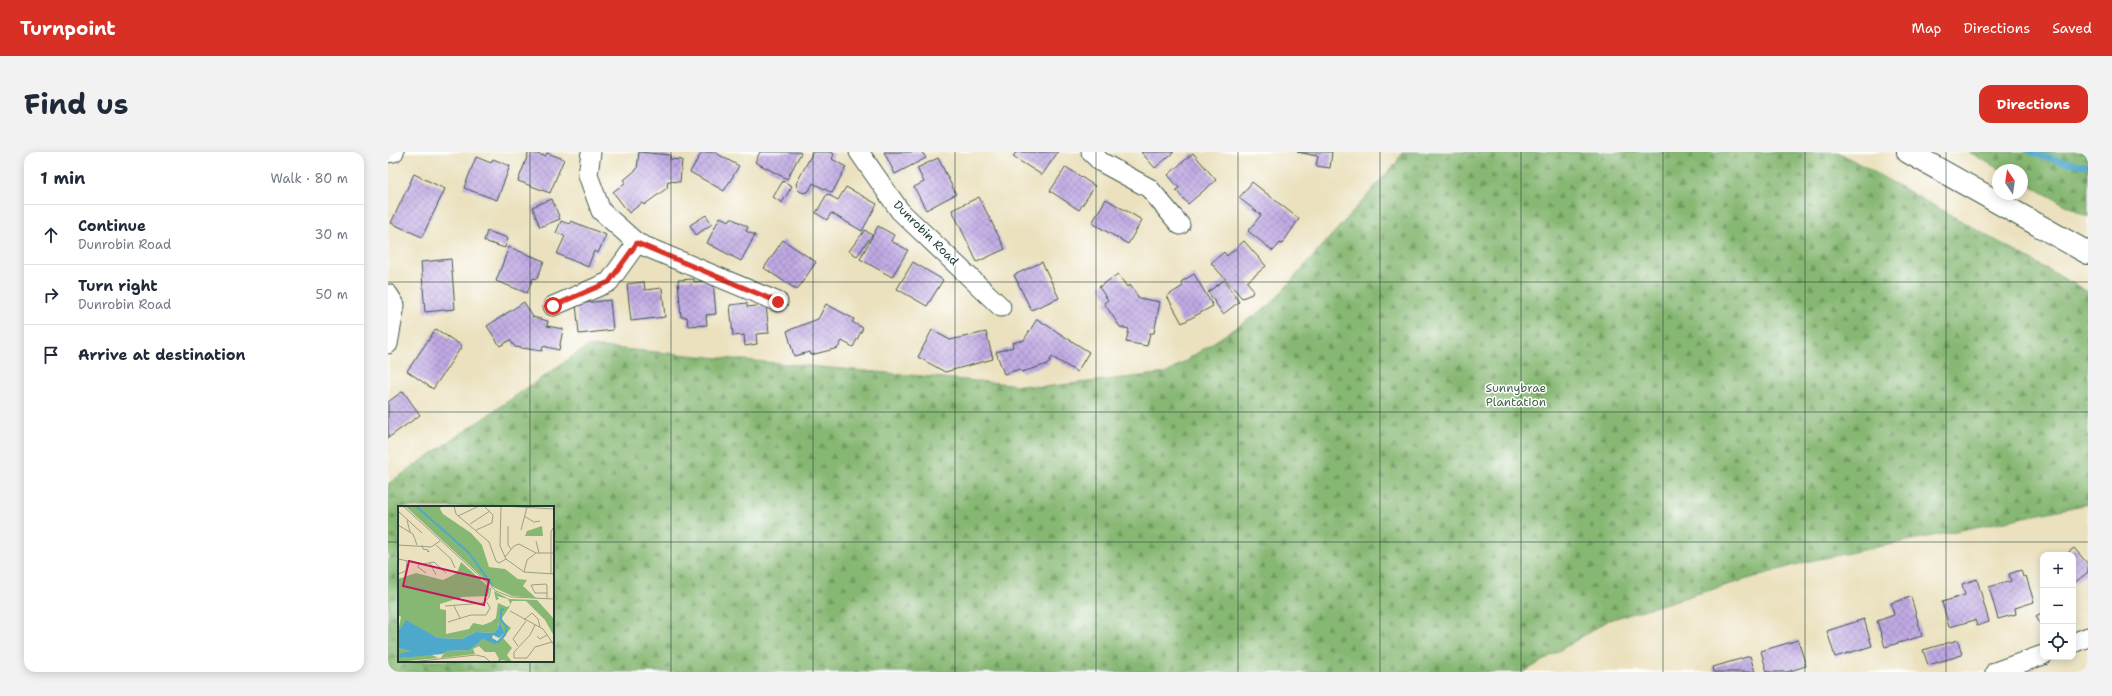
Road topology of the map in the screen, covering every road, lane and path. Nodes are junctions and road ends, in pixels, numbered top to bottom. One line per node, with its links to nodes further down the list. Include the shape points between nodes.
1 (394, 152): 6 (street)
2 (591, 152): 8 (street, via 588,175 601,211)
3 (859, 152): 13 (street, Dunrobin Road, via 900,210)
4 (1090, 152): 7 (street, via 1101,162 1149,188)
5 (1908, 152): 9 (main road)
6 (388, 153)
7 (1180, 225)
8 (637, 243): 11 (street); 12 (street, via 609,282)
9 (2088, 253)
10 (388, 294): 14 (street, via 395,305)
11 (778, 302)
12 (553, 306)
13 (1001, 307)
14 (388, 344)
15 (2088, 637): 16 (street)
16 (2076, 642)
17 (2040, 656): 18 (street)
18 (1995, 672)

